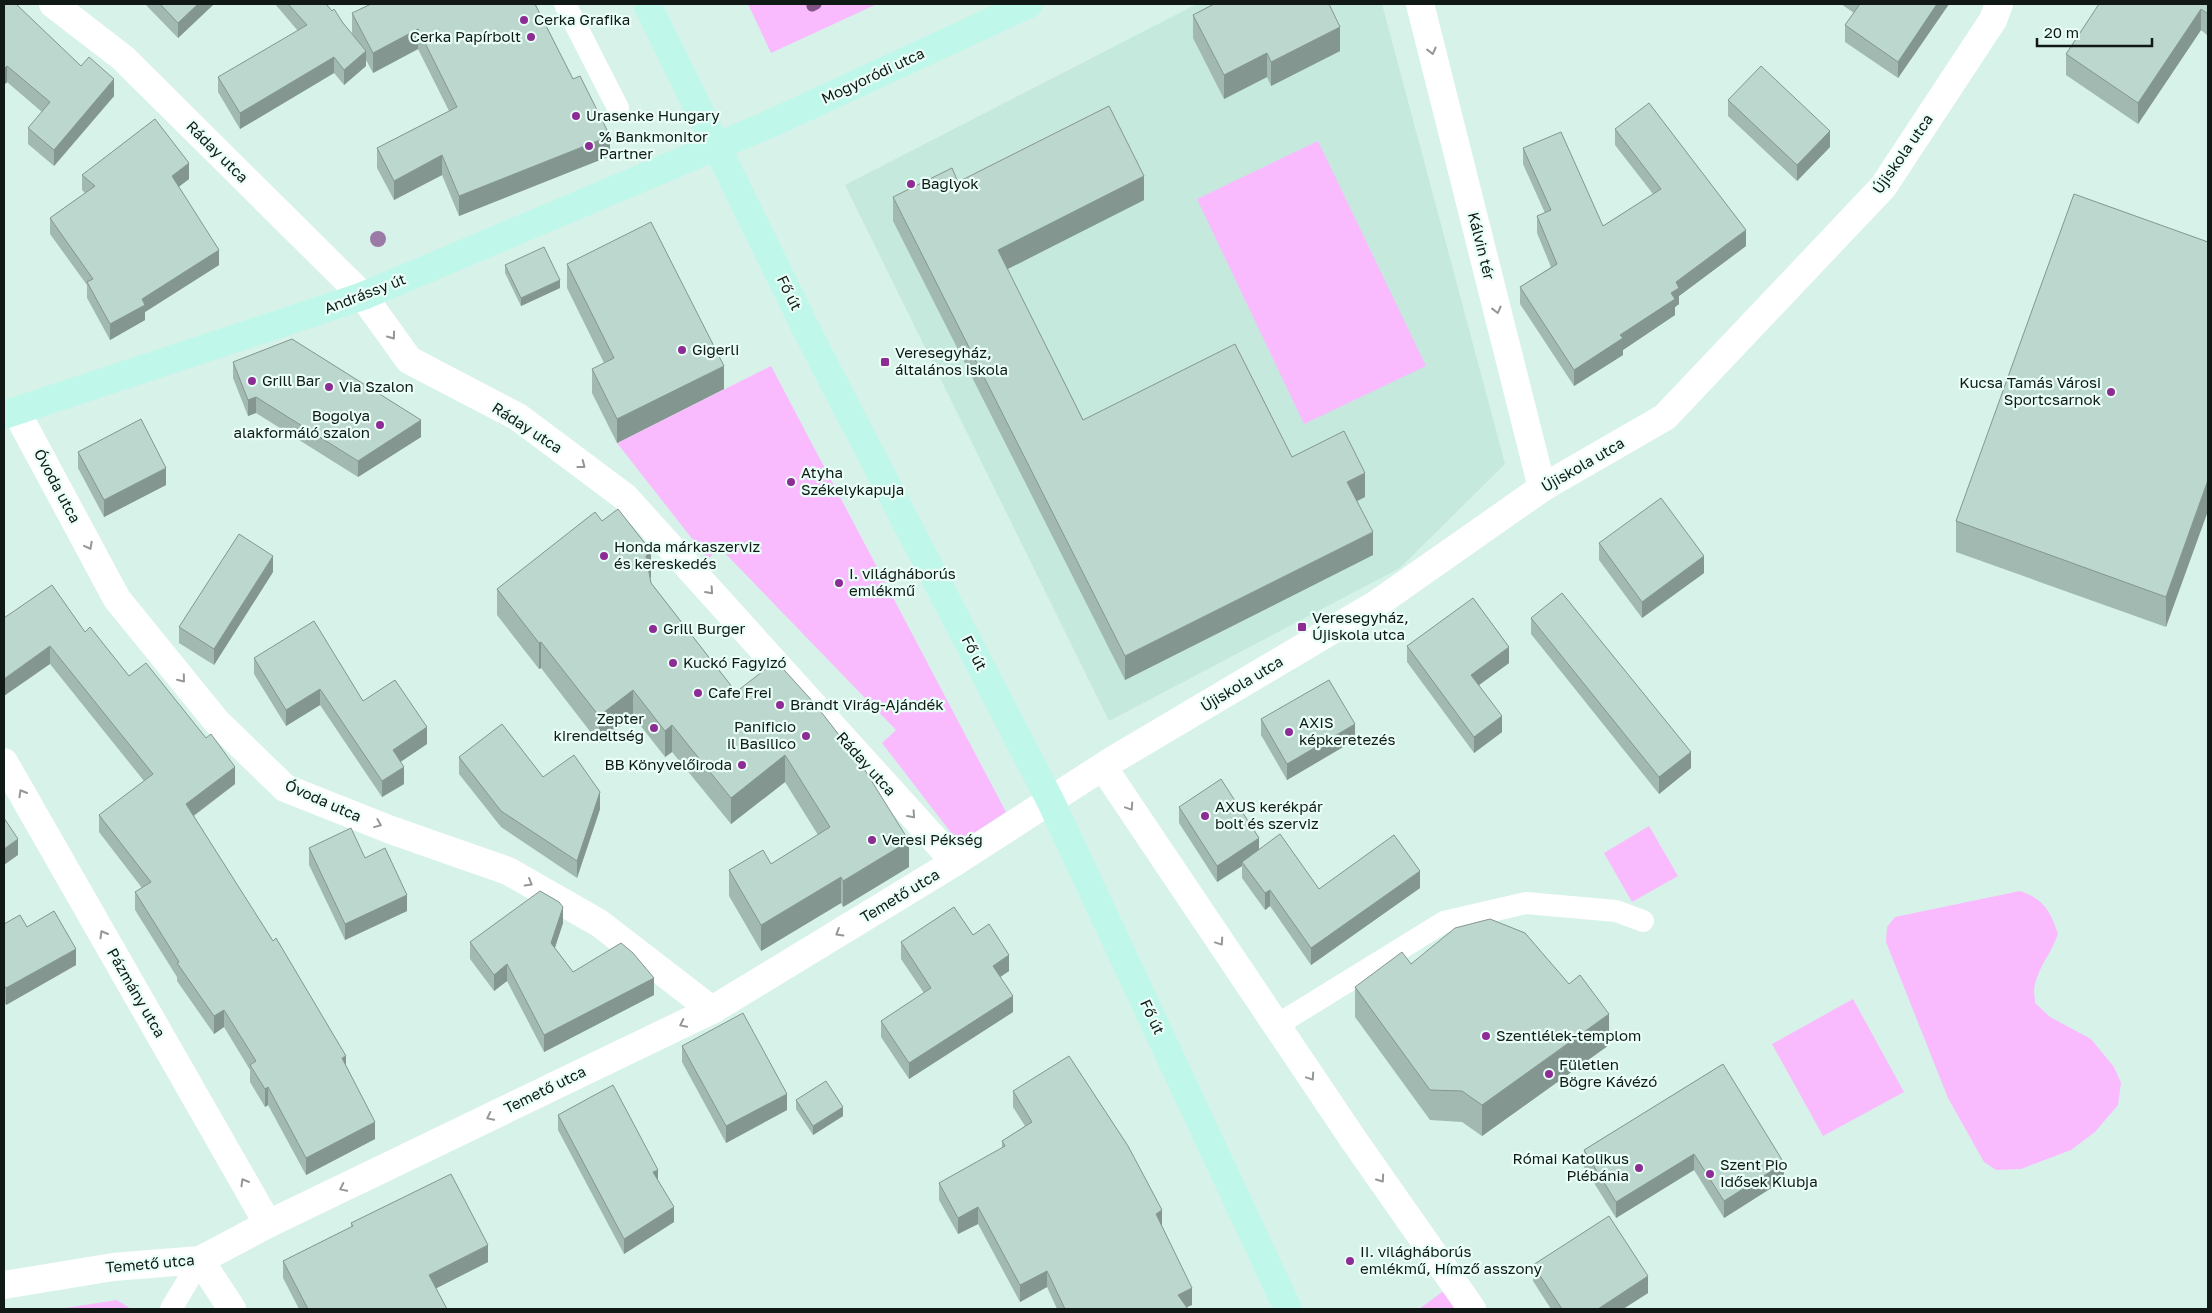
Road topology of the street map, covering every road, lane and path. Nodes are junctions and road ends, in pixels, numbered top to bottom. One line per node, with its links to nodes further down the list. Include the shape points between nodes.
1 (53, 4): 9 (street, Ráday utca, via 122,58)
2 (565, 4): 7 (lane)
3 (647, 4): 8 (main road, Fő út)
4 (1029, 4): 8 (main road, Mogyoródi utca)
5 (1420, 4): 11 (street, Kálvin tér, one-way to 11)
6 (1999, 4): 11 (street, Újiskola utca, via 1993,20 1883,187 1665,417)
7 (618, 108)
8 (716, 146): 9 (main road, Andrássy út); 14 (main road, Fő út, via 808,333)
9 (363, 296): 10 (main road, Andrássy út); 15 (street, Ráday utca, one-way to 15, via 409,360 518,417 625,497)
10 (10, 413): 17 (street, Óvoda utca, one-way to 17, via 117,599 217,722 285,788 508,871 599,923)
11 (1542, 488): 13 (street, Újiskola utca, via 1378,603)
12 (4, 762): 19 (street, Pázmány utca, one-way to 12)
13 (1103, 767): 14 (street, Újiskola utca); 18 (street, one-way to 18)
14 (1051, 802): 15 (street, Temető utca); 24 (main road, Fő út)
15 (955, 862): 17 (street, Temető utca, one-way to 17)
16 (1643, 921): 18 (lane, via 1616,912 1526,902 1444,922 1290,1017)
17 (712, 1010): 19 (street, Temető utca, one-way to 19)
18 (1278, 1028): 25 (street, one-way to 25)
19 (268, 1224): 20 (street, Temető utca)
20 (200, 1260): 21 (street, Temető utca, via 112,1267); 22 (lane); 23 (street)
21 (4, 1285)
22 (171, 1309)
23 (232, 1309)
24 (1288, 1309)
25 (1472, 1309)

